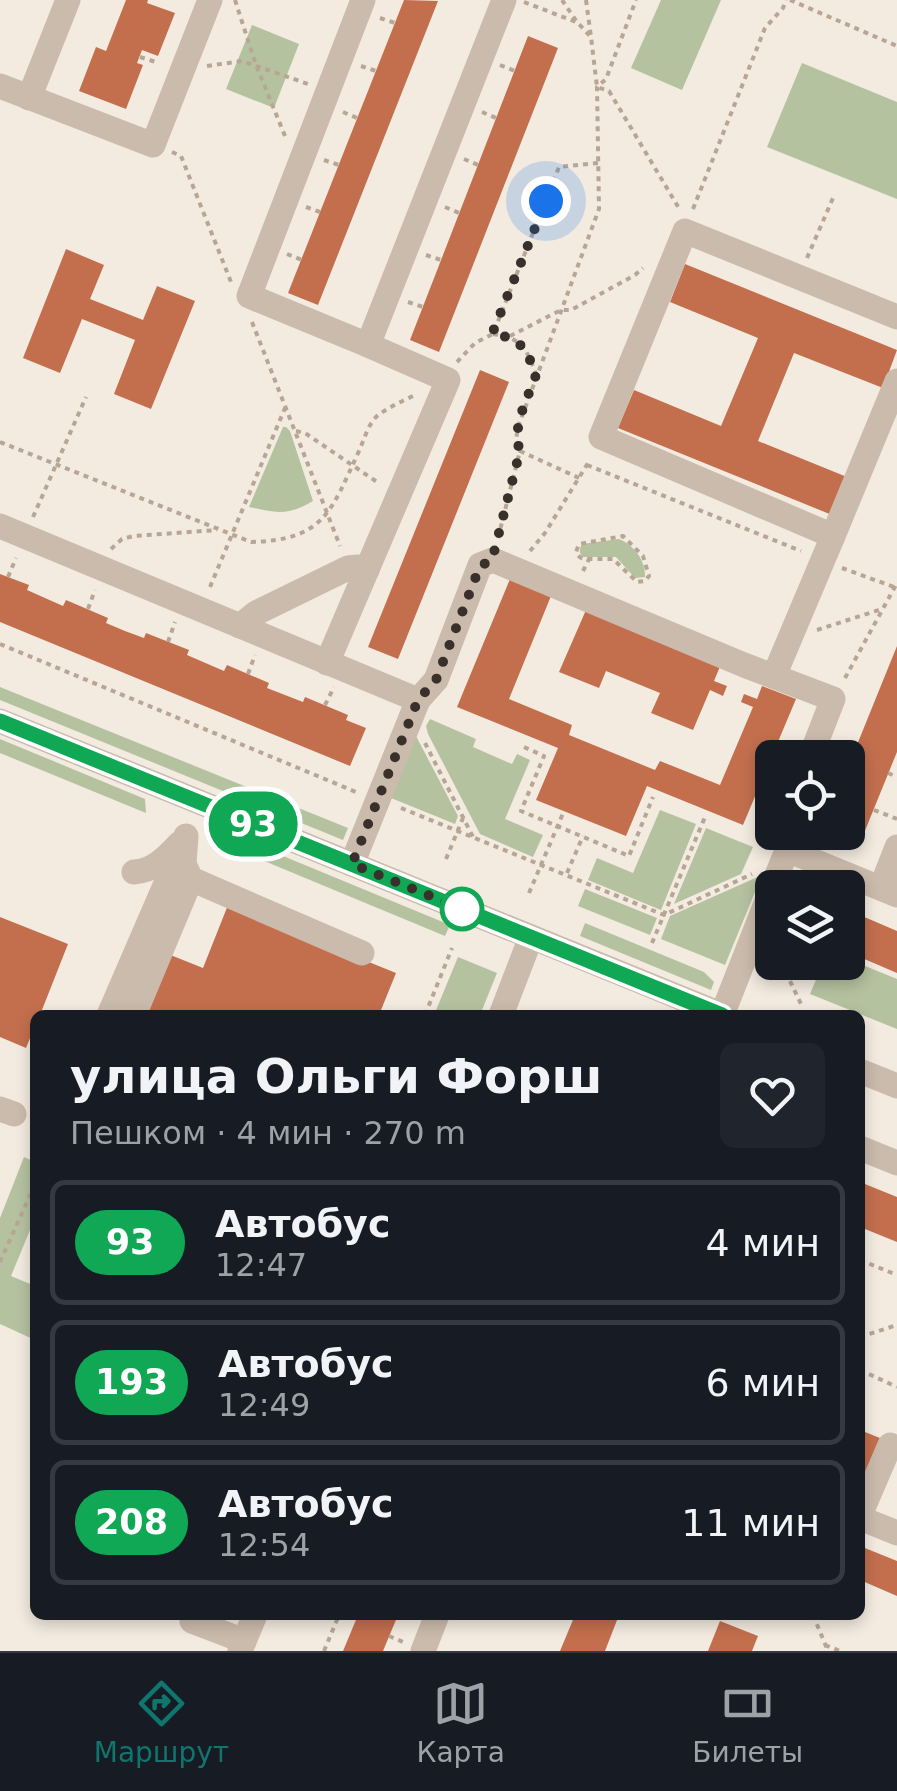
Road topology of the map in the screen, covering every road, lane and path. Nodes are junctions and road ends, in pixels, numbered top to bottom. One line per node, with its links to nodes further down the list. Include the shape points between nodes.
1 (68, 0): 19 (street)
2 (210, 0): 15 (street)
3 (236, 0): 14 (path)
4 (363, 0): 18 (street)
5 (504, 0): 32 (street)
6 (520, 0): 11 (path)
7 (562, 0): 11 (path)
8 (586, 0): 12 (path)
9 (636, 0): 17 (path, via 606,79)
10 (788, 0): 13 (path); 17 (path, via 765,28 688,223 609,91)
11 (577, 22): 12 (path)
12 (591, 37): 17 (path)
13 (897, 46)
14 (256, 65): 15 (path, via 242,60); 18 (path); 23 (path)
15 (184, 70): 21 (street)
16 (0, 86): 19 (street)
17 (596, 86): 22 (path)
18 (328, 91): 23 (street)
19 (29, 98): 20 (street); 21 (street)
20 (0, 105)
21 (154, 145): 27 (path, via 182,156 231,283)
22 (598, 163): 28 (path, via 599,209); 30 (path, via 559,168)
23 (298, 168): 27 (street)
24 (832, 198): 26 (path)
25 (648, 264): 28 (path)
26 (799, 278): 29 (street); 39 (street, via 685,231)
27 (248, 296): 32 (street); 37 (path)
28 (561, 310): 31 (path); 33 (path)
29 (897, 316)
30 (492, 334): 31 (path); 34 (path, via 459,358)
31 (510, 336): 33 (path)
32 (368, 345): 34 (street)
33 (536, 375): 41 (path, via 518,426)
34 (448, 380): 44 (path, via 373,420); 46 (street)
35 (896, 384): 51 (street)
36 (86, 398): 42 (path)
37 (285, 408): 38 (path); 50 (path)
38 (295, 430): 44 (path); 47 (path)
39 (601, 437): 43 (path); 51 (street)
40 (0, 442): 49 (path)
41 (520, 451): 45 (path); 54 (path)
42 (60, 455)
43 (587, 465): 45 (path); 53 (path)
44 (352, 466): 46 (path); 47 (path)
45 (579, 478): 54 (path, via 545,533)
46 (398, 496): 56 (street)
47 (328, 514): 50 (path, via 312,530 276,541); 56 (path)
48 (0, 526): 55 (street)
49 (221, 530): 50 (path); 55 (path, via 122,539)
50 (233, 534): 60 (path)
51 (832, 536): 53 (street)
52 (589, 559): 52 (path, via 578,556 579,544 623,536 643,556 649,576 637,582 613,559); 58 (path)
53 (822, 560): 57 (path); 62 (street)
54 (503, 565): 58 (street); 67 (street, via 480,566 436,680)
55 (103, 569): 60 (street)
56 (357, 569): 61 (street); 64 (street)
57 (895, 585): 59 (path)
58 (573, 594): 65 (street)
59 (882, 608): 62 (path); 66 (path)
60 (200, 610): 61 (street)
61 (240, 626): 64 (street)
62 (789, 640): 65 (street)
63 (0, 644): 75 (path)
64 (327, 662): 67 (street)
65 (774, 676): 66 (street)
66 (833, 699): 70 (street)
67 (418, 700): 69 (street)
68 (0, 721): 76 (street)
69 (408, 726): 75 (street); 79 (path, via 419,730)
70 (817, 740)
71 (524, 747): 82 (path, via 544,756 521,811)
72 (888, 773): 73 (path)
73 (897, 777)
74 (653, 797): 85 (path, via 629,856)
75 (377, 800): 83 (path); 92 (street)
76 (199, 802): 84 (street); 92 (street)
77 (874, 810): 81 (path)
78 (564, 811): 82 (path)
79 (463, 818): 83 (path); 86 (path)
80 (705, 818): 99 (path)
81 (897, 820)
82 (557, 826): 85 (path); 93 (path)
83 (458, 831): 86 (path); 91 (path)
84 (186, 836): 94 (street, via 167,858); 96 (street, via 184,864); 106 (street)
85 (582, 836): 95 (path)
86 (472, 837): 93 (path)
87 (897, 847): 97 (street)
88 (781, 850): 99 (path)
89 (785, 850): 111 (street)
90 (793, 850): 97 (street)
91 (446, 860)
92 (352, 864): 100 (street)
93 (541, 865): 95 (path); 98 (path)
94 (134, 872)
95 (566, 875): 99 (path)
96 (191, 880): 103 (street); 107 (street)
97 (889, 891)
98 (529, 893)
99 (664, 915): 101 (path)
100 (531, 937): 109 (street); 110 (street)
101 (652, 943)
102 (452, 948): 108 (path)
103 (362, 953)
104 (790, 980): 105 (path)
105 (801, 1004)
106 (110, 1010)
107 (136, 1010)
108 (427, 1010)
109 (503, 1010)
110 (710, 1010)
111 (724, 1010)
112 (865, 1073): 113 (street)
113 (897, 1086)
114 (865, 1150): 115 (street)
115 (897, 1163)
116 (30, 1195): 117 (path)
117 (0, 1262)
118 (865, 1262): 119 (path)
119 (897, 1275)
120 (897, 1325): 121 (path)
121 (865, 1335)
122 (865, 1372): 123 (path)
123 (897, 1387)
124 (890, 1445): 125 (street)
125 (865, 1504)
126 (865, 1518): 127 (street)
127 (897, 1534)
128 (253, 1620): 133 (street)
129 (337, 1620): 135 (path)
130 (435, 1620): 136 (street)
131 (815, 1620): 134 (path)
132 (192, 1621): 133 (street)
133 (242, 1646)
134 (827, 1648): 137 (path)
135 (324, 1651)
136 (423, 1651)
137 (840, 1651)

